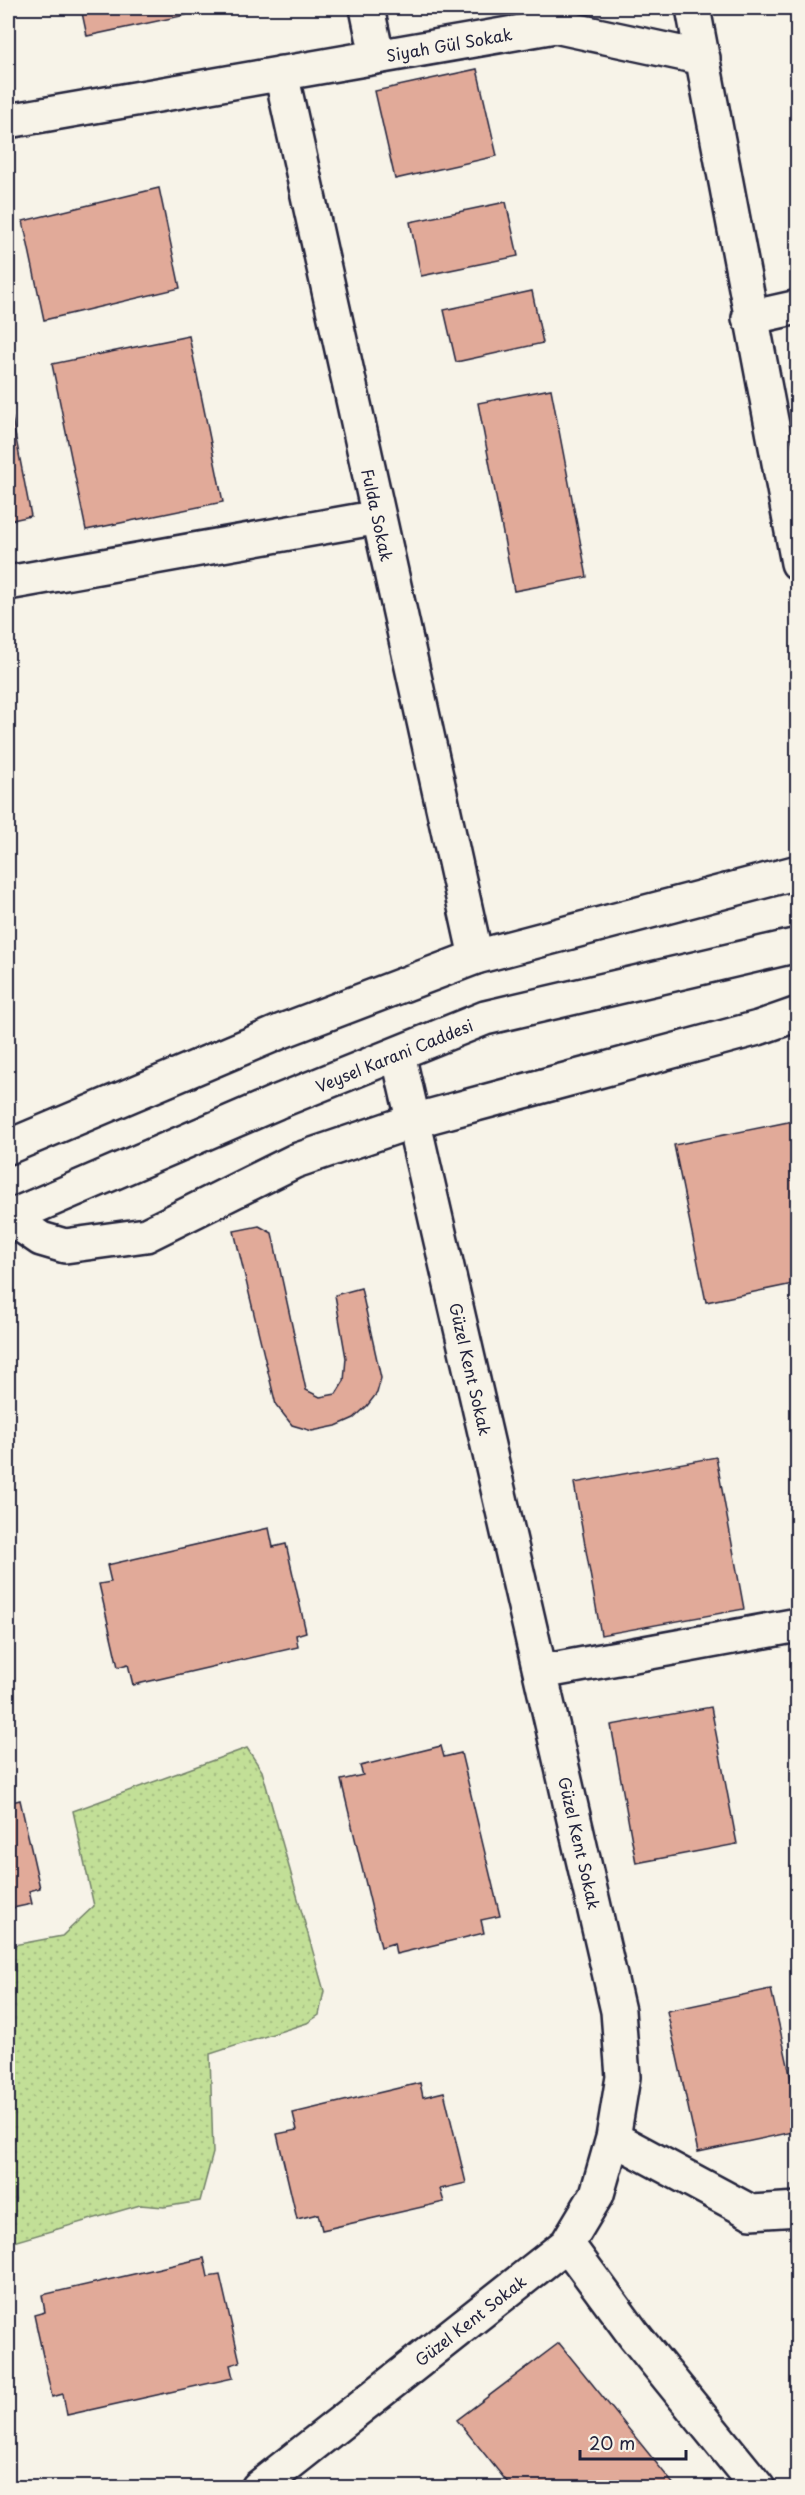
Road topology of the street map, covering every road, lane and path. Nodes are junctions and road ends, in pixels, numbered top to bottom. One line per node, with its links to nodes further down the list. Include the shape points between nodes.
1 (367, 8): 5 (street)
2 (526, 8): 4 (street)
3 (693, 8): 6 (street)
4 (555, 26): 5 (street, Siyah Gül Sokak); 6 (street, Siyah Gül Sokak)
5 (377, 56): 7 (street, Siyah Gül Sokak)
6 (703, 58): 10 (street)
7 (281, 73): 8 (street, Siyah Gül Sokak); 11 (street, Fulda Sokak)
8 (8, 121)
9 (798, 307): 10 (street)
10 (749, 318): 12 (street)
11 (379, 517): 13 (street); 16 (street, Fulda Sokak)
12 (798, 563)
13 (8, 583)
14 (798, 872): 16 (street)
15 (798, 945): 18 (street, Veysel Karani Caddesi, via 485,1018)
16 (476, 957): 20 (street, via 282,1031)
17 (798, 1014): 19 (street)
18 (398, 1054): 19 (street, Güzel Kent Sokak); 21 (street, Veysel Karani Caddesi)
19 (413, 1121): 21 (street, via 295,1161 146,1235 65,1246 41,1239); 23 (street, Güzel Kent Sokak)
20 (8, 1147)
21 (8, 1217)
22 (798, 1625): 23 (street)
23 (541, 1672): 24 (street, Güzel Kent Sokak, via 618,2011 624,2077)
24 (613, 2138): 25 (street, via 751,2212); 26 (street, Güzel Kent Sokak, via 597,2194)
25 (798, 2209)
26 (567, 2244): 27 (street, Güzel Kent Sokak); 28 (street, via 633,2335)
27 (258, 2487)
28 (758, 2487)

